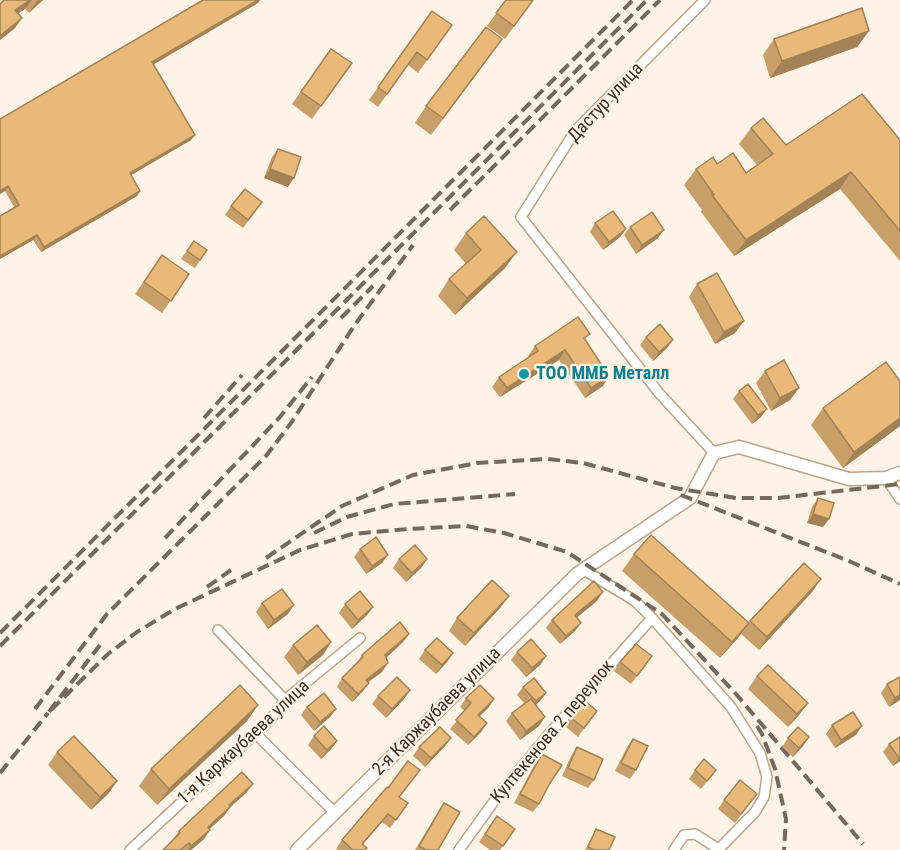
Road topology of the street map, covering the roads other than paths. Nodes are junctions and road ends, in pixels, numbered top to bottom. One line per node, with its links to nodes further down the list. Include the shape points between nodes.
1 (705, 0): 2 (street, Дастур улица, via 574,131 521,217 660,393)
2 (714, 453): 4 (street, via 740,447 849,479); 6 (street, 2-я Каржаубаева улица, via 690,498)
3 (900, 472): 4 (street)
4 (886, 478): 5 (street)
5 (900, 499)
6 (580, 572): 7 (street, via 635,601); 12 (street, 2-я Каржаубаева улица)
7 (652, 618): 13 (street, via 731,707 760,753 767,777 764,797); 16 (street, Култекенова 2 переулок, via 542,742)
8 (218, 630): 10 (street)
9 (360, 638): 10 (street, 1-я Каржаубаева улица)
10 (285, 700): 11 (street, 1-я Каржаубаева улица)
11 (255, 733): 12 (street); 14 (street, 1-я Каржаубаева улица)
12 (335, 813): 15 (street, 2-я Каржаубаева улица)
13 (720, 849): 17 (street, via 695,834 684,835)
14 (130, 850)
15 (297, 850)
16 (459, 850)
17 (674, 850)

